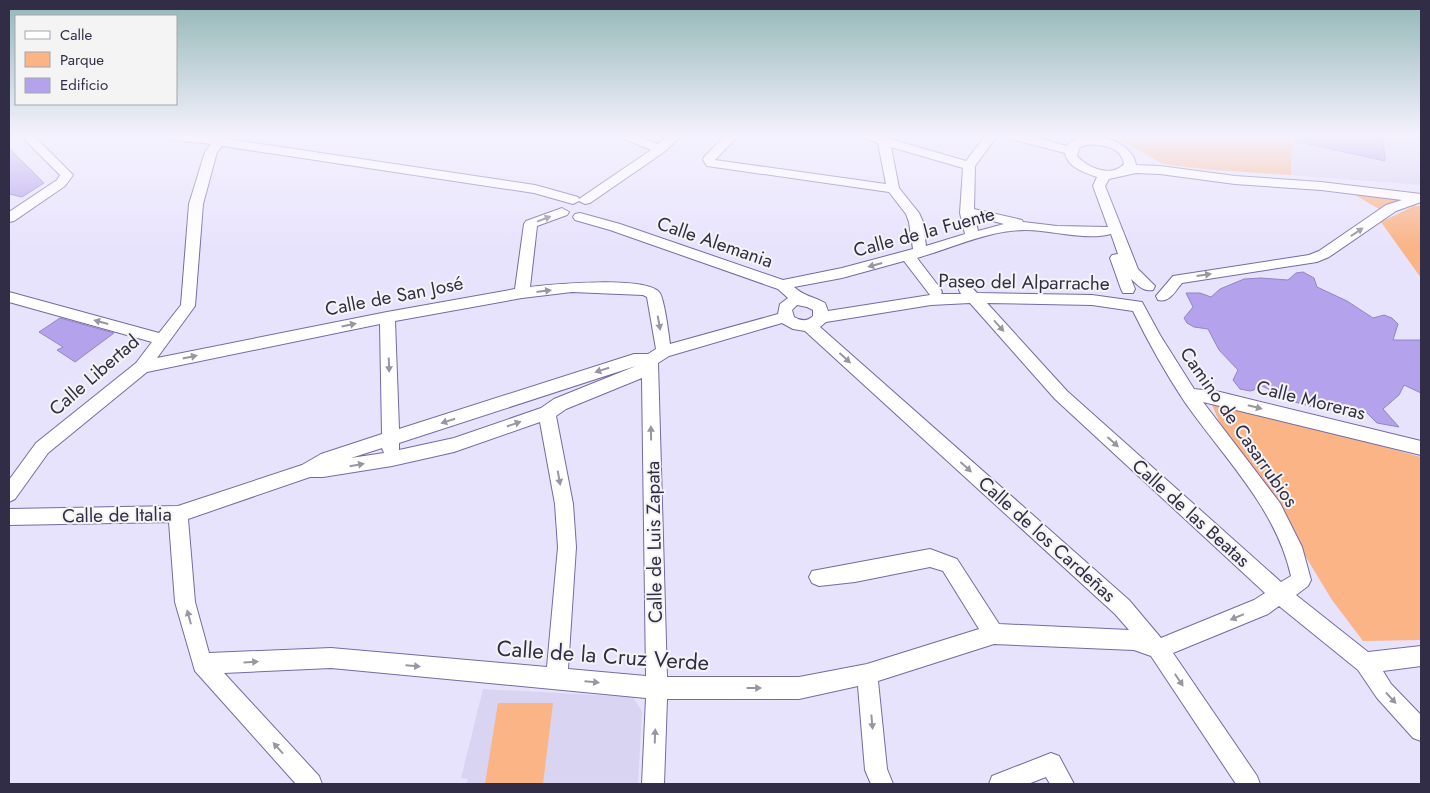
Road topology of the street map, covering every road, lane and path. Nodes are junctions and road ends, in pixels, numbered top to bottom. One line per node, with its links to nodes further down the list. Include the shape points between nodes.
1 (65, 173): 19 (street, via 67,175 61,184)
2 (205, 173): 40 (street, Calle Libertad, via 196,204 188,306)
3 (434, 173): 12 (street, Calle Alemania)
4 (626, 173): 15 (street)
5 (775, 173): 13 (street)
6 (890, 173): 13 (street)
7 (969, 173): 17 (street)
8 (1087, 173): 22 (street, Camino de Casarrubios)
9 (1103, 173): 11 (street)
10 (1183, 173): 14 (street)
11 (1107, 174): 26 (street, via 1099,186 1132,271)
12 (535, 189): 15 (street, Calle Alemania); 16 (street, Calle Alemania)
13 (893, 189): 24 (street, via 916,222)
14 (1421, 199): 31 (street, one-way to 14, via 1178,279 1312,259 1391,208)
15 (583, 203): 16 (street, via 566,203); 18 (street, via 588,213); 21 (street, Calle Alemania)
16 (562, 210): 18 (street, Calle Alemania, via 566,216); 28 (street, one-way to 16, via 531,224)
17 (967, 213): 20 (street); 23 (street)
18 (580, 217): 21 (street, Calle Alemania)
19 (9, 218)
20 (1026, 226): 22 (street, Calle de la Fuente); 23 (street, Calle de la Fuente)
21 (614, 227): 25 (street, Calle Alemania)
22 (1107, 231): 34 (street, Camino de Casarrubios)
23 (972, 236): 24 (street, Calle de la Fuente)
24 (914, 254): 25 (street, Calle de la Fuente, one-way to 25); 27 (street)
25 (783, 286): 33 (street, Calle Alemania)
26 (1148, 286): 31 (street); 34 (street, via 1131,286)
27 (935, 292): 29 (street); 38 (street)
28 (522, 293): 30 (street, Calle de San José, one-way to 30, via 572,287 646,290); 36 (street, Calle de San José)
29 (970, 294): 34 (street, Paseo del Alparrache); 38 (street, Paseo del Alparrache); 54 (street, Calle de las Beatas, one-way to 54, via 1061,394)
30 (654, 295): 41 (street, Calle de Luis Zapata, one-way to 41)
31 (1163, 296): 35 (street, via 1165,303)
32 (9, 297): 40 (street, one-way to 32)
33 (799, 300): 37 (street, via 788,304); 38 (street, via 811,302)
34 (1133, 300): 35 (street); 39 (street, Camino de Casarrubios)
35 (1156, 310): 39 (street, via 1151,315)
36 (387, 317): 42 (street, Calle de San José, one-way to 36); 46 (street, one-way to 46)
37 (785, 317): 38 (street, via 796,325); 41 (street, Calle de Italia)
38 (817, 317): 56 (street, Calle de los Cardeñas, one-way to 56, via 1122,607)
39 (1150, 332): 44 (street, Camino de Casarrubios)
40 (164, 340): 42 (street, Calle Libertad)
41 (657, 356): 43 (street, Calle de Italia, one-way to 43, via 634,360); 45 (street, Calle de Italia, via 640,372); 62 (street, Calle de Luis Zapata, one-way to 41)
42 (142, 367): 50 (street, Calle Libertad, via 42,448)
43 (552, 387): 45 (street); 46 (street, Calle de Italia, one-way to 46)
44 (1190, 396): 47 (street, Calle Moreras, one-way to 47, via 1220,398); 54 (street, Camino de Casarrubios, via 1274,509 1295,553 1301,580)
45 (554, 409): 48 (street, Calle de Italia, one-way to 45, via 454,445); 61 (street, one-way to 61, via 567,547)
46 (391, 440): 48 (street); 49 (street, Calle de Italia, via 327,459)
47 (1421, 448)
48 (392, 459): 49 (street, Calle de Italia, one-way to 48)
49 (308, 470): 51 (street, Calle de Italia)
50 (9, 494)
51 (178, 514): 52 (street, Calle de Italia); 59 (street, one-way to 51, via 185,602)
52 (9, 517)
53 (819, 577): 55 (street, via 930,558 950,565)
54 (1280, 594): 56 (street, one-way to 56, via 1261,607); 58 (street, Calle de las Beatas)
55 (994, 634): 56 (street, Calle de la Cruz Verde, via 1134,640); 60 (street, Calle de la Cruz Verde)
56 (1158, 649): 69 (street, Calle de los Cardeñas, one-way to 69)
57 (1421, 656): 58 (street)
58 (1365, 663): 63 (street, Calle de las Beatas, one-way to 63, via 1384,691)
59 (202, 664): 61 (street, Calle de la Cruz Verde, one-way to 61, via 331,658); 64 (street, one-way to 59)
60 (868, 674): 62 (street, Calle de la Cruz Verde, one-way to 60, via 799,688); 66 (street, one-way to 66, via 876,770)
61 (557, 679): 62 (street, Calle de la Cruz Verde, one-way to 62)
62 (657, 688): 65 (street, Calle de Luis Zapata, one-way to 62)
63 (1421, 730)
64 (310, 784)
65 (653, 784)
66 (882, 784)
67 (1000, 784): 68 (street, via 1051,764)
68 (1064, 784)
69 (1249, 784)

